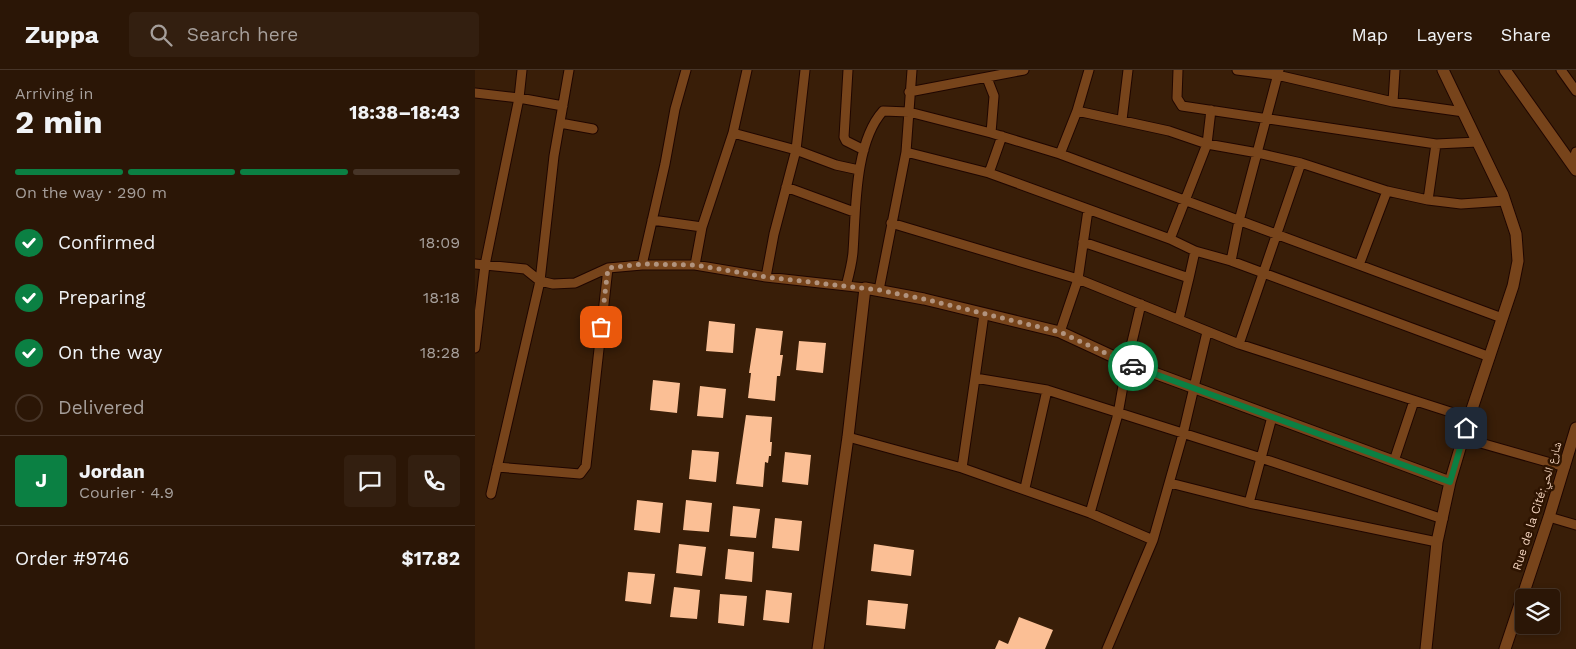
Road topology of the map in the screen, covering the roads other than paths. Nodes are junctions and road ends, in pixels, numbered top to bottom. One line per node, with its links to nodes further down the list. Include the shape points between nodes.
1 (522, 70): 22 (street)
2 (569, 70): 24 (street)
3 (686, 70): 56 (street)
4 (747, 70): 33 (street)
5 (805, 70): 39 (street)
6 (848, 70): 40 (street, via 844,137)
7 (911, 70): 20 (street)
8 (1024, 70): 18 (street)
9 (1089, 70): 26 (street)
10 (1128, 70): 30 (street)
11 (1178, 70): 25 (street, via 1179,103)
12 (1237, 70): 17 (street)
13 (1395, 70): 23 (street)
14 (1443, 70): 28 (street)
15 (1505, 70): 46 (street)
16 (1561, 70): 19 (street)
17 (1278, 72): 23 (street); 29 (street)
18 (987, 78): 20 (street); 34 (street, via 994,96)
19 (1576, 91)
20 (909, 92): 27 (street)
21 (475, 93): 22 (street)
22 (519, 98): 24 (street); 67 (street)
23 (1393, 102): 28 (street)
24 (563, 106): 31 (street)
25 (1211, 110): 29 (street); 37 (street)
26 (1077, 111): 30 (street); 44 (street)
27 (909, 112): 34 (street); 40 (street, via 883,111 876,119); 41 (street)
28 (1464, 112): 36 (street)
29 (1267, 118): 38 (street); 43 (street)
30 (1122, 120): 37 (street)
31 (560, 123): 32 (street); 75 (street)
32 (593, 129)
33 (733, 133): 39 (street); 59 (street)
34 (991, 133): 35 (street)
35 (1003, 136): 44 (street); 48 (street)
36 (1478, 142): 38 (street); 53 (street)
37 (1207, 144): 43 (street); 52 (street)
38 (1436, 144): 51 (street)
39 (796, 150): 47 (street); 49 (street)
40 (864, 150): 47 (street)
41 (905, 152): 48 (street); 58 (street)
42 (1576, 152): 46 (street)
43 (1258, 153): 45 (street); 57 (street)
44 (1060, 154): 52 (street)
45 (1301, 163): 50 (street); 60 (street)
46 (1574, 167)
47 (859, 170): 55 (street)
48 (989, 173): 54 (street)
49 (786, 187): 55 (street); 72 (street)
50 (1387, 191): 51 (street); 69 (street)
51 (1428, 200): 53 (street, via 1461,204)
52 (1185, 201): 57 (street); 61 (street)
53 (1505, 201): 81 (street, via 1516,234 1518,261)
54 (1088, 210): 61 (street); 62 (street)
55 (855, 212): 76 (street, via 853,254)
56 (652, 220): 59 (street); 66 (street)
57 (1239, 221): 60 (street); 64 (street)
58 (891, 223): 74 (street); 78 (street)
59 (701, 227): 68 (street)
60 (1276, 234): 69 (street); 71 (street)
61 (1170, 239): 63 (street)
62 (1083, 242): 73 (street); 74 (street)
63 (1195, 251): 64 (street); 73 (street)
64 (1231, 261): 71 (street)
65 (475, 264): 67 (street)
66 (642, 264): 68 (street); 70 (street)
67 (485, 265): 75 (street, via 525,269); 86 (street)
68 (695, 265): 72 (street)
69 (1359, 265): 81 (street)
70 (608, 268): 75 (street, via 575,282 553,284); 102 (street, via 586,466 580,474)
71 (1262, 273): 85 (street); 87 (street)
72 (766, 277): 76 (street)
73 (1189, 278): 82 (street)
74 (1077, 280): 79 (street); 83 (street)
75 (540, 281): 102 (street)
76 (846, 286): 77 (street)
77 (865, 288): 78 (street); 98 (street)
78 (879, 290): 80 (street)
79 (1141, 304): 82 (street); 88 (street)
80 (984, 314): 83 (street); 89 (street)
81 (1503, 318): 87 (street)
82 (1179, 319): 84 (street)
83 (1060, 332): 88 (street)
84 (1207, 332): 85 (street); 90 (street)
85 (1239, 344): 92 (street)
86 (475, 348)
87 (1490, 357): 95 (street)
88 (1127, 364): 90 (street); 93 (street)
89 (975, 378): 91 (street); 104 (street)
90 (1194, 389): 94 (street); 97 (street)
91 (1047, 390): 93 (street); 107 (street)
92 (1414, 401): 95 (street); 101 (street)
93 (1118, 414): 97 (street); 110 (street)
94 (1272, 418): 100 (street); 101 (street)
95 (1469, 418): 99 (street)
96 (1576, 428): 103 (street, Rue de la Cité;شارع الحي)
97 (1183, 434): 100 (street); 106 (street)
98 (848, 437): 104 (street); 116 (street)
99 (1463, 438): 103 (street); 105 (street)
100 (1261, 458): 109 (street); 112 (street)
101 (1394, 461): 105 (street)
102 (497, 467): 108 (street)
103 (1565, 467): 111 (street, Rue de la Cité;شارع الحي)
104 (962, 468): 107 (street)
105 (1450, 482): 112 (street)
106 (1170, 483): 109 (street); 114 (street)
107 (1025, 488): 110 (street)
108 (491, 494)
109 (1249, 503): 115 (street)
110 (1090, 513): 114 (street)
111 (1549, 517): 113 (street); 119 (street, Rue de la Cité;شارع الحي)
112 (1443, 519): 115 (street)
113 (1576, 525)
114 (1153, 540): 117 (street)
115 (1437, 542): 118 (street)
116 (818, 649)
117 (1107, 649)
118 (1426, 649)
119 (1505, 649)

